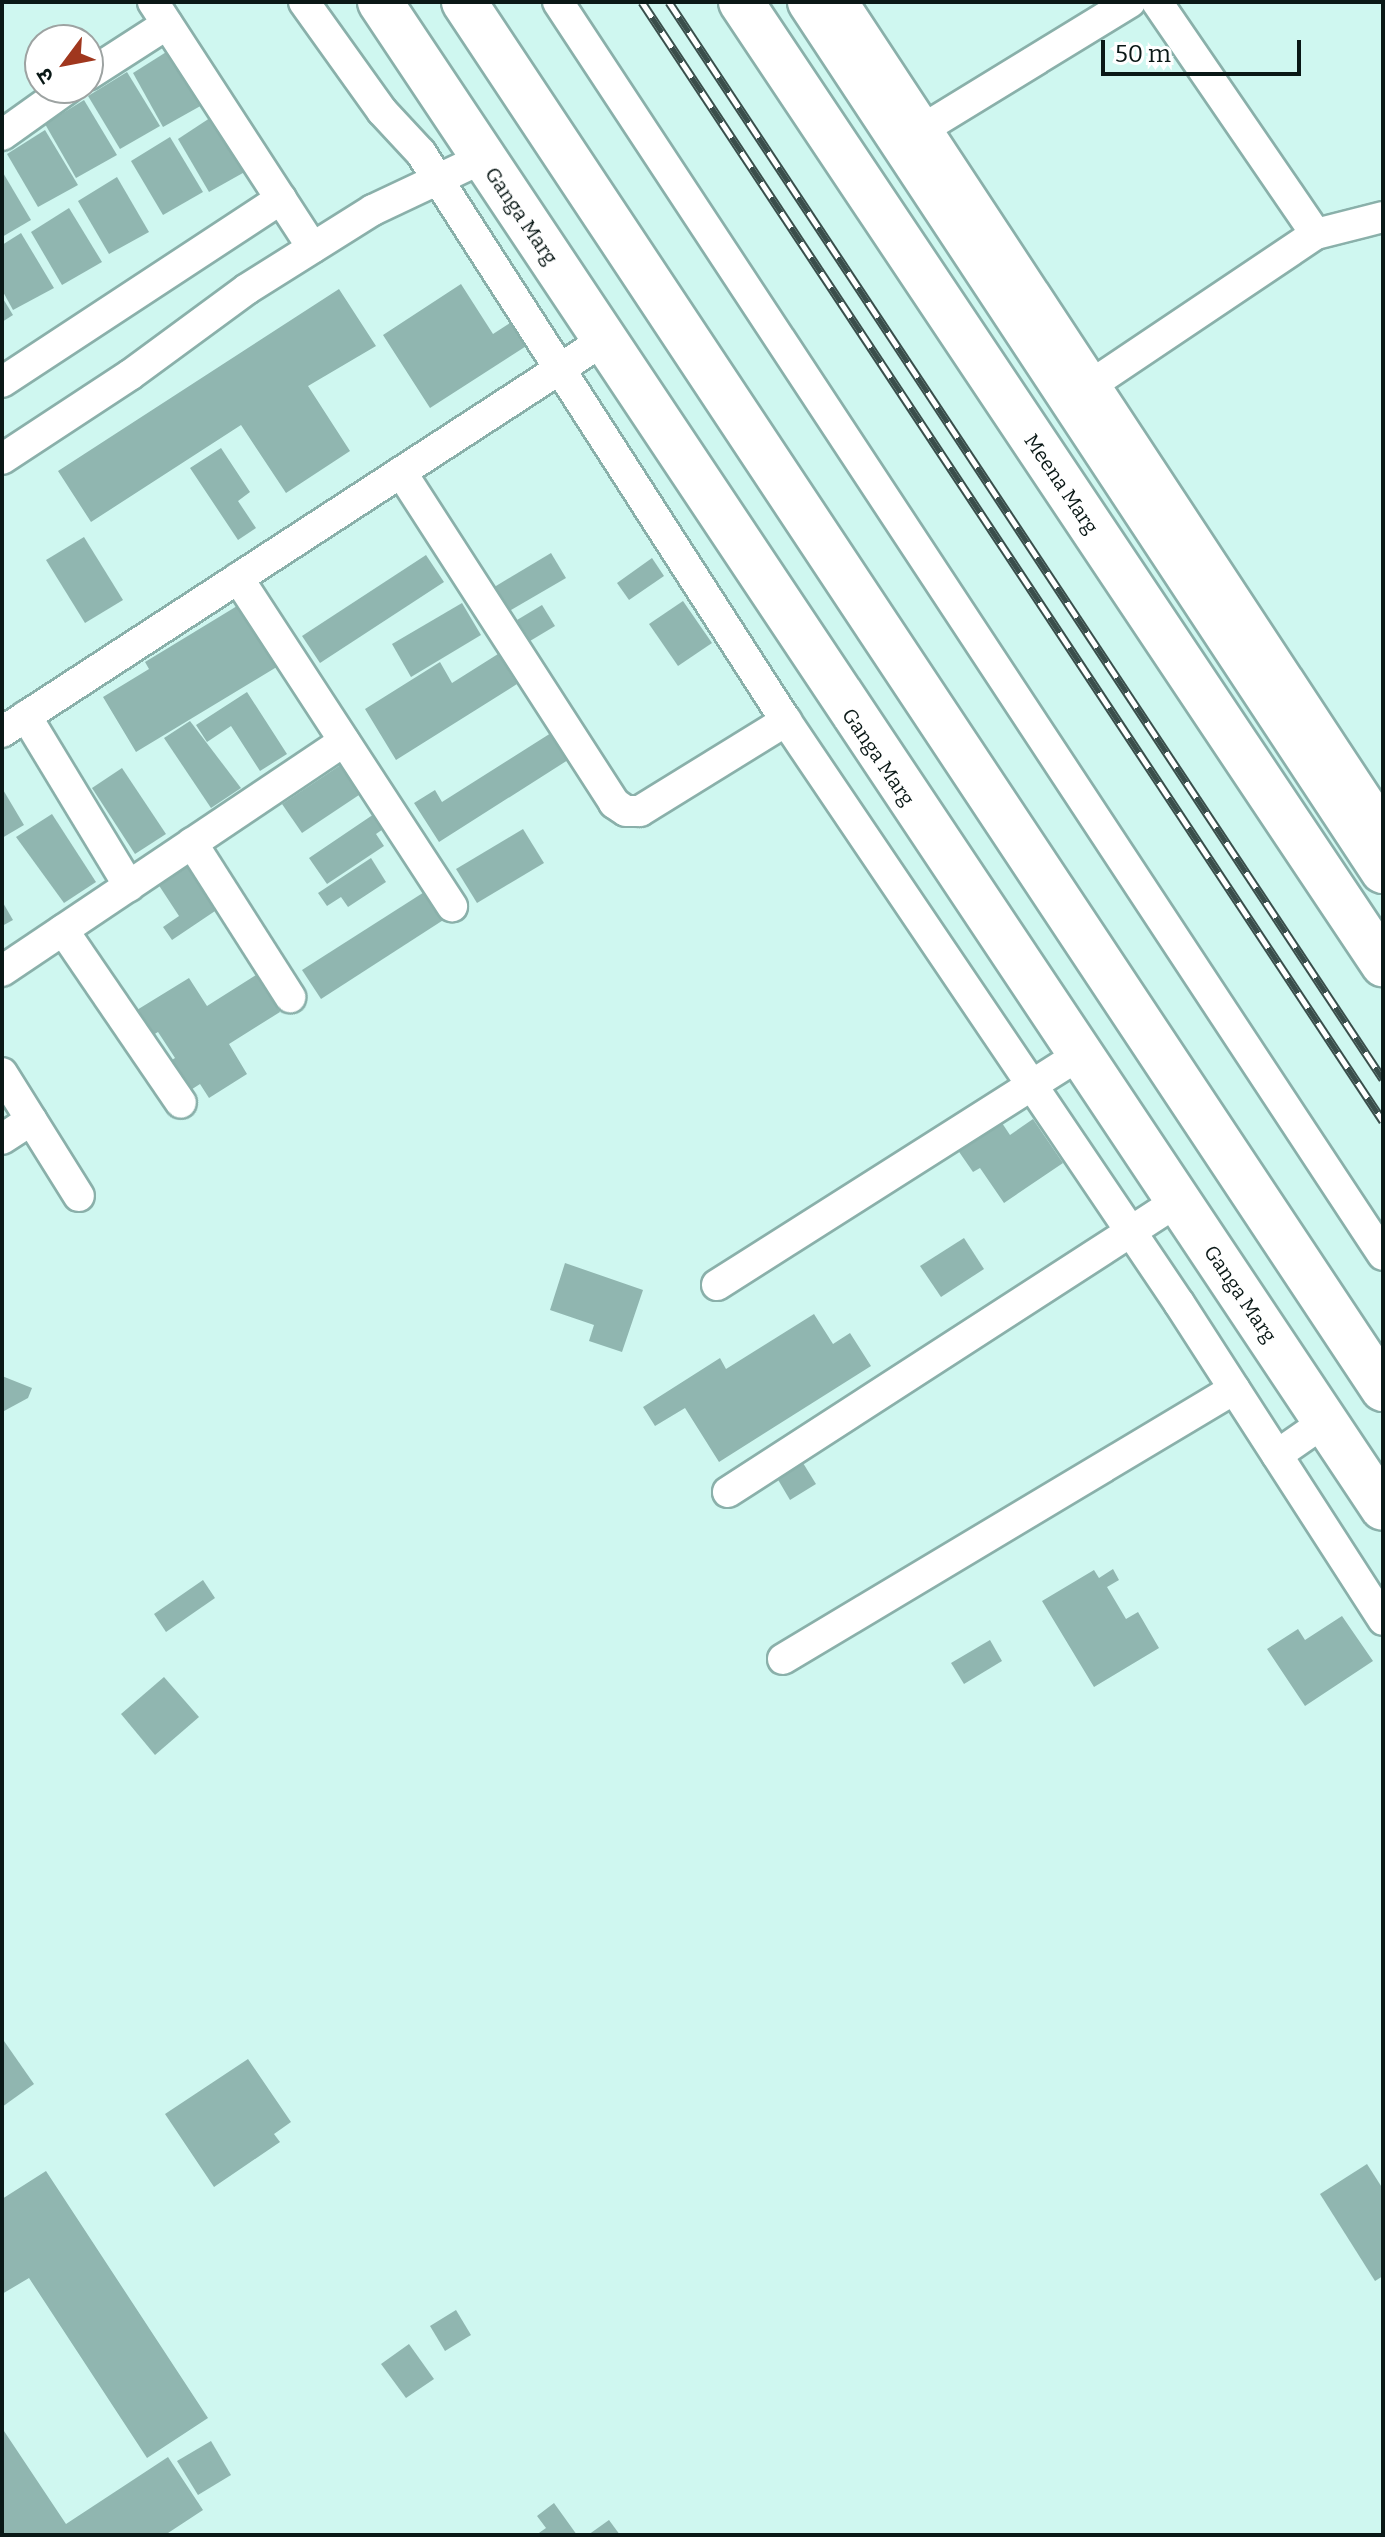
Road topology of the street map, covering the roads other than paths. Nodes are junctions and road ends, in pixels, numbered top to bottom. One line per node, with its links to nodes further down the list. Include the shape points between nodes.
1 (304, 2): 17 (street, via 382,111 421,153)
2 (380, 2): 15 (street, Ganga Marg)
3 (464, 2): 54 (street)
4 (558, 2): 51 (street)
5 (741, 2): 16 (street, Meena Marg)
6 (810, 2): 13 (street)
7 (843, 2): 13 (street)
8 (1130, 2): 13 (street)
9 (1157, 2): 20 (street)
10 (160, 13): 11 (street); 18 (street)
11 (104, 61)
12 (46, 104): 14 (street)
13 (913, 134): 16 (street); 25 (street)
14 (2, 135)
15 (483, 158): 17 (street); 22 (street, Ganga Marg)
16 (852, 173): 26 (street, Meena Marg)
17 (435, 181): 21 (street); 23 (street)
18 (281, 199): 21 (street); 24 (street)
19 (1383, 217): 20 (street)
20 (1316, 234): 25 (street)
21 (313, 248): 27 (street)
22 (604, 340): 23 (street); 42 (street, Ganga Marg)
23 (562, 367): 28 (street); 30 (street)
24 (2, 382)
25 (1082, 391): 26 (street); 33 (street); 35 (street)
26 (1025, 431): 39 (street, Meena Marg)
27 (2, 459)
28 (401, 472): 29 (street); 30 (street, via 614,803 626,811 640,811)
29 (238, 578): 31 (street); 32 (street)
30 (786, 721): 44 (street)
31 (14, 724): 36 (street)
32 (344, 741): 34 (street); 37 (street)
33 (1383, 823)
34 (192, 843): 36 (street); 41 (street)
35 (1383, 871)
36 (129, 886): 38 (street)
37 (452, 906)
38 (63, 930): 40 (street); 45 (street)
39 (1383, 964)
40 (2, 971)
41 (290, 997)
42 (1079, 1055): 44 (street); 49 (street, Ganga Marg)
43 (2, 1073): 46 (street)
44 (1030, 1086): 50 (street); 52 (street)
45 (181, 1103)
46 (31, 1120): 47 (street); 48 (street)
47 (2, 1139)
48 (79, 1196)
49 (1178, 1201): 50 (street); 55 (street, Ganga Marg)
50 (1130, 1232): 53 (street); 57 (street)
51 (1383, 1255)
52 (717, 1285)
53 (1234, 1389): 56 (street); 60 (street)
54 (1383, 1389)
55 (1326, 1421): 56 (street); 58 (street, Ganga Marg)
56 (1277, 1455): 59 (street)
57 (728, 1492)
58 (1383, 1508)
59 (1383, 1620)
60 (783, 1659)

